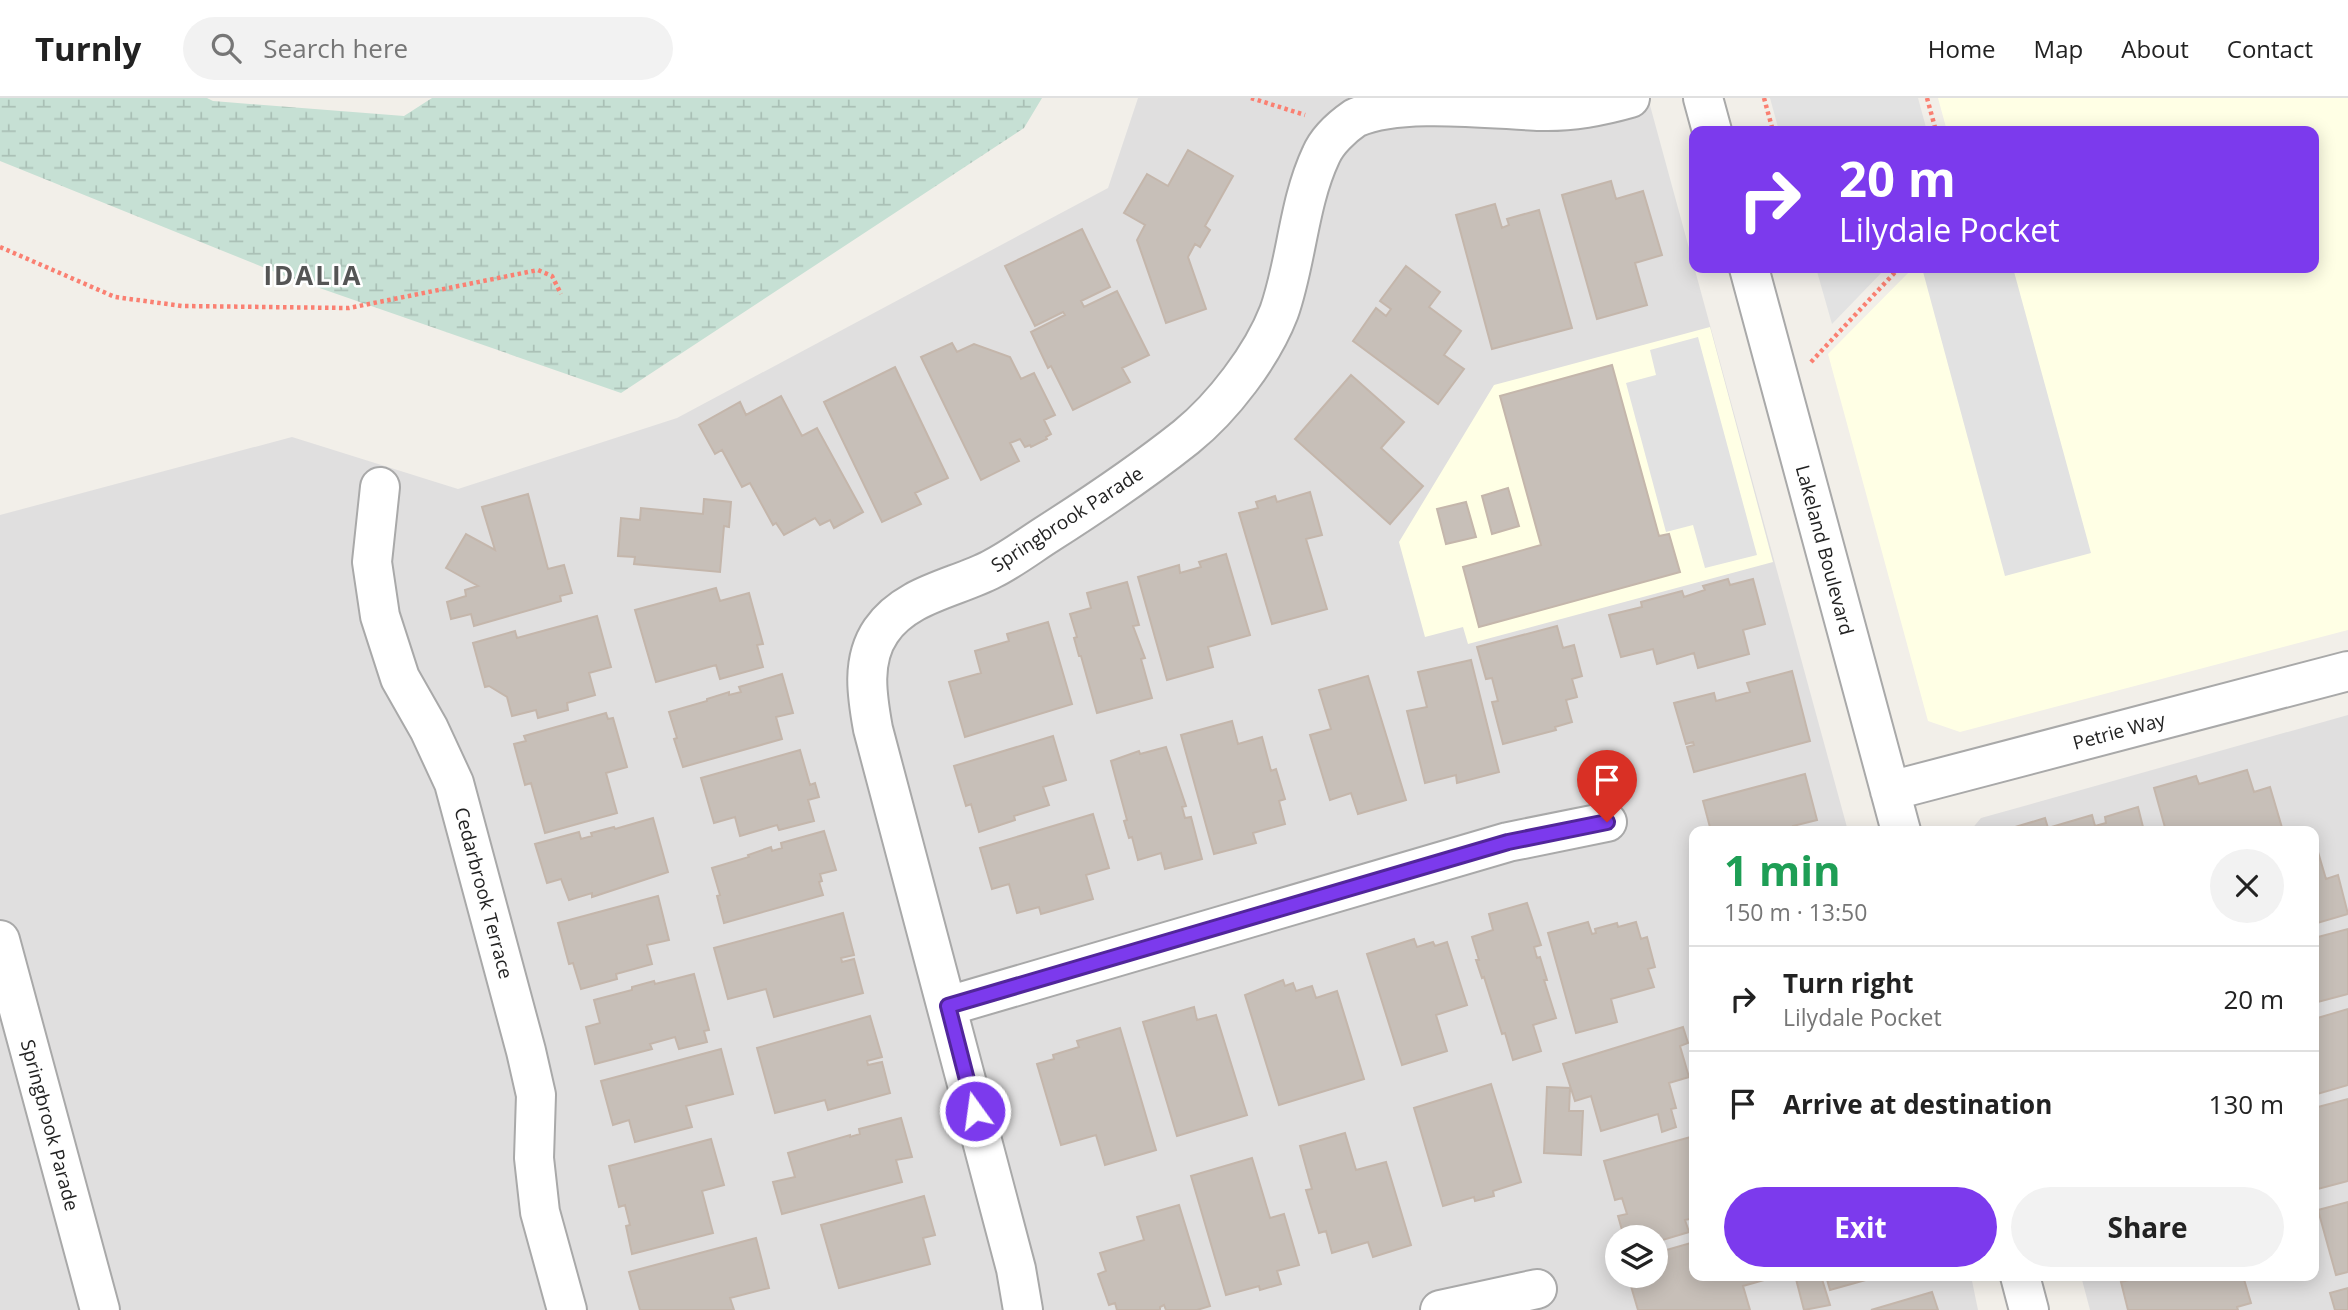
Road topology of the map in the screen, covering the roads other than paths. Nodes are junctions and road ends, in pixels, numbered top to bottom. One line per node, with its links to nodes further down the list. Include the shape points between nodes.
1 (1630, 98): 11 (street, Springbrook Parade, via 1544,111 1415,101 1385,105 1356,117 1321,153 1279,312 1256,356 1226,398 1189,434 1121,486 991,570 927,595 898,613 881,631 870,659 866,690)
2 (1703, 98): 3 (street)
3 (1711, 126)
4 (1750, 273): 7 (street, Lakeland Boulevard)
5 (380, 487): 15 (street, Cedarbrook Terrace, via 372,562 380,616 400,678 429,729 458,796 536,1095 534,1158 540,1212)
6 (2348, 671): 7 (street, Petrie Way)
7 (1890, 791): 9 (street, Lakeland Boulevard)
8 (1607, 822): 11 (street, via 1508,842)
9 (1900, 826)
10 (0, 940): 14 (street, Springbrook Parade)
11 (948, 1006): 16 (street, Springbrook Parade)
12 (2021, 1281): 18 (street)
13 (1537, 1289): 17 (street)
14 (100, 1310)
15 (567, 1310)
16 (1023, 1310)
17 (1440, 1310)
18 (2029, 1310)

